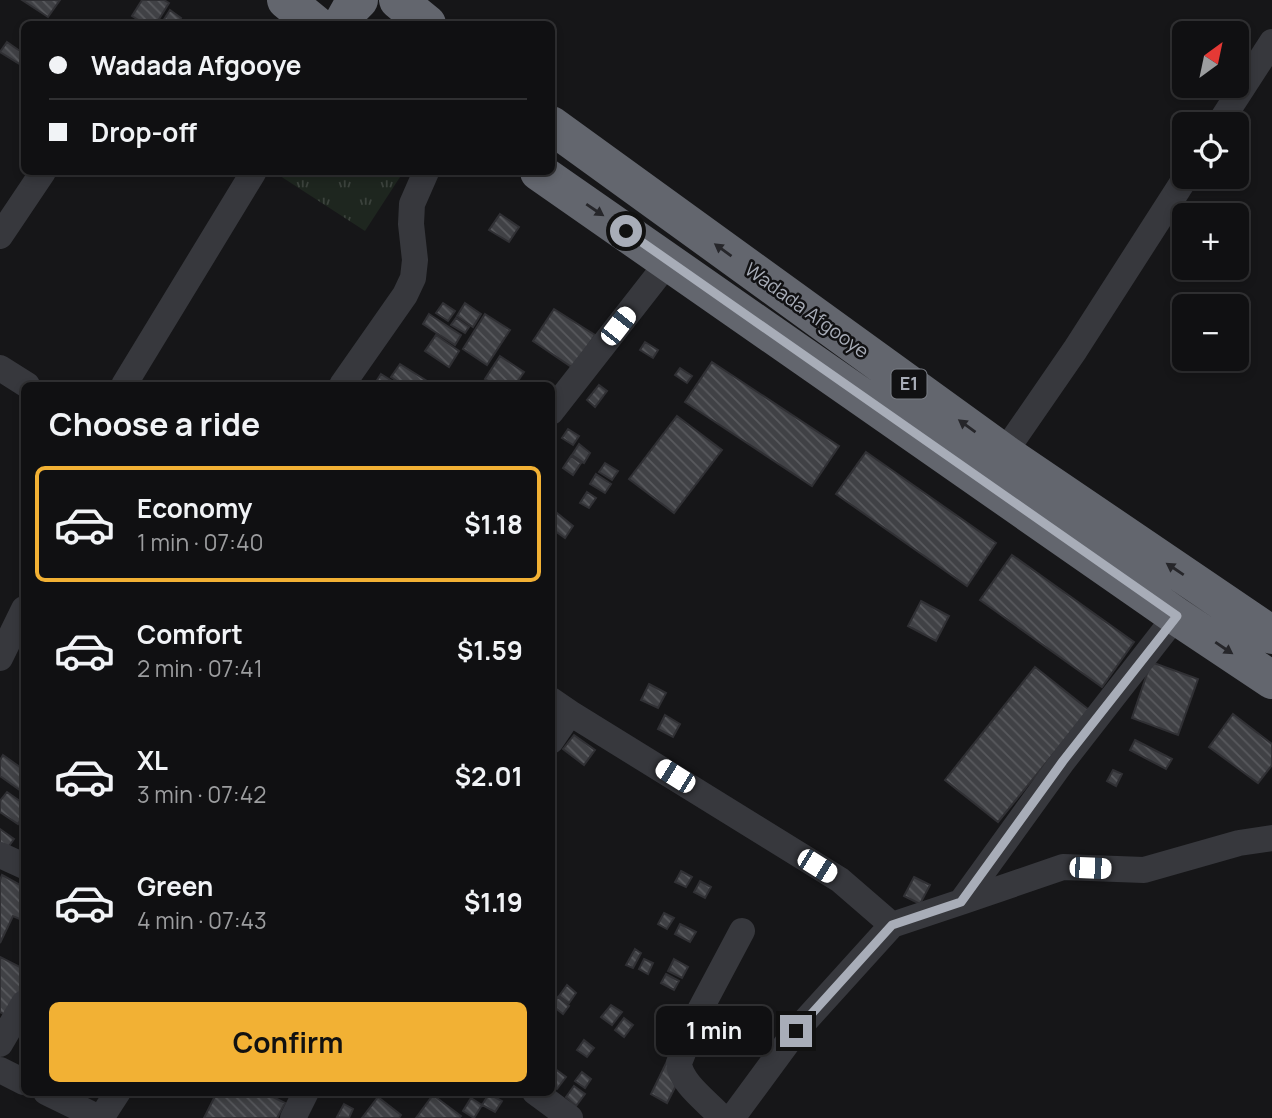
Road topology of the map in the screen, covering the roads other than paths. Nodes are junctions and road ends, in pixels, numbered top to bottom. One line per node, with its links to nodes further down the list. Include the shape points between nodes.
1 (286, 0): 3 (highway)
2 (359, 0): 4 (highway)
3 (311, 21)
4 (344, 21)
5 (1272, 42): 6 (street)
6 (1227, 112)
7 (555, 128): 20 (highway, Wadada Afgooye / E1, one-way to 7)
8 (41, 175): 13 (street)
9 (252, 175): 17 (street)
10 (425, 175): 18 (street, via 412,204 413,278)
11 (543, 175): 14 (highway, Wadada Afgooye / E1, one-way to 14)
12 (1178, 189): 20 (street)
13 (0, 236)
14 (669, 261): 19 (street); 22 (highway, Wadada Afgooye / E1)
15 (0, 368): 16 (street)
16 (22, 382)
17 (126, 382)
18 (344, 382)
19 (555, 407)
20 (1004, 453): 23 (highway, Wadada Afgooye / E1, one-way to 20)
21 (21, 615): 24 (street)
22 (1177, 616): 25 (highway, Wadada Afgooye / E1, one-way to 25); 31 (street)
23 (1272, 635)
24 (0, 658)
25 (1272, 680)
26 (561, 706): 27 (street); 32 (street, via 840,880)
27 (555, 727)
28 (1272, 838): 31 (street, via 1144,870 1063,867)
29 (0, 855): 30 (street)
30 (21, 865)
31 (961, 902): 32 (street)
32 (892, 925): 46 (street, via 796,1031)
33 (742, 931): 45 (street, via 700,1010 679,1063 687,1082)
34 (21, 1008): 35 (street)
35 (0, 1044)
36 (0, 1070): 37 (street)
37 (21, 1080)
38 (54, 1096): 42 (street)
39 (115, 1096): 42 (street)
40 (304, 1096): 43 (street)
41 (540, 1096): 44 (street)
42 (100, 1118)
43 (293, 1118)
44 (570, 1118)
45 (722, 1118)
46 (732, 1118)

